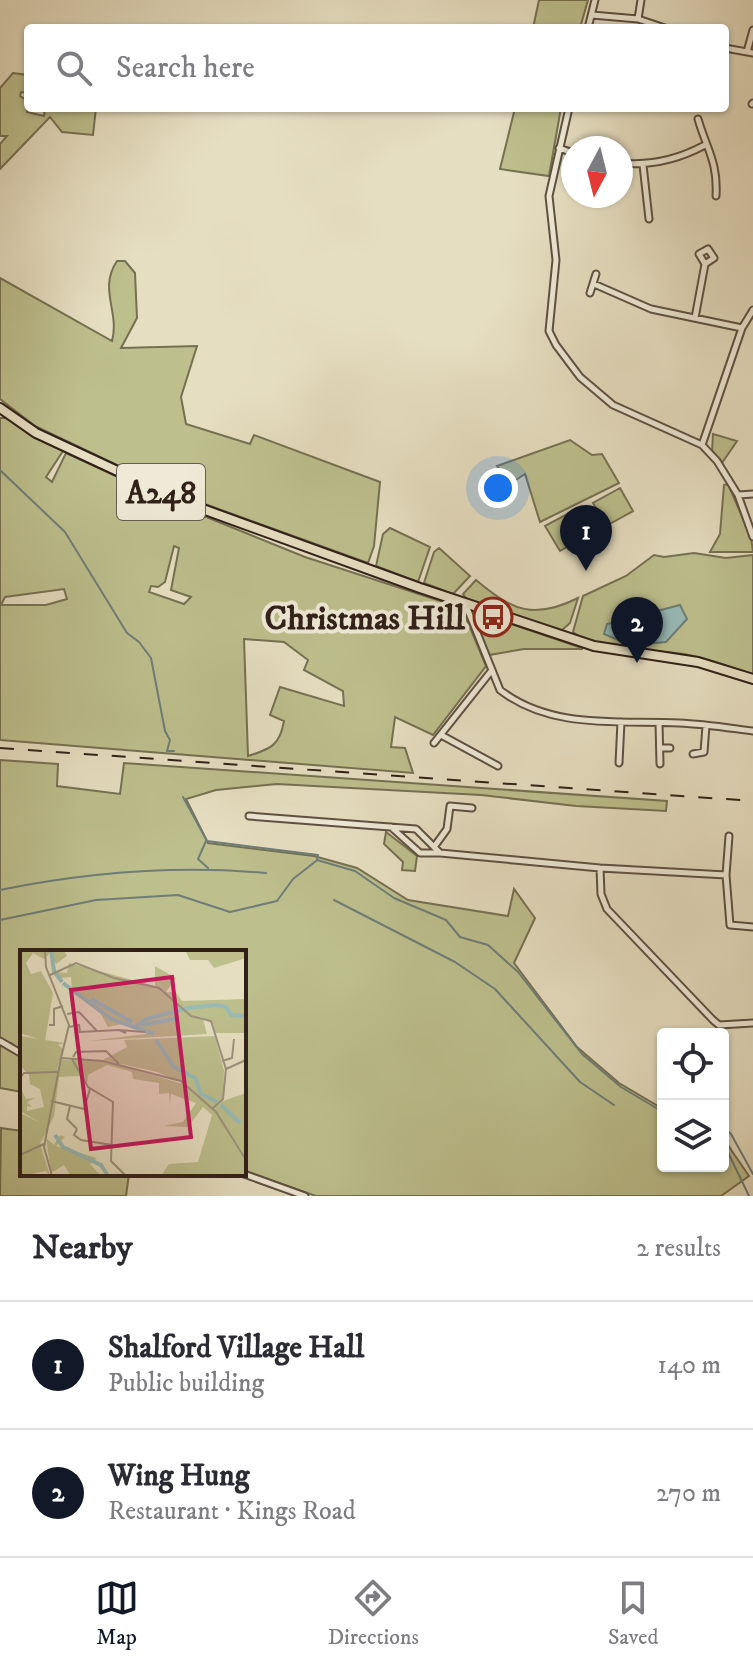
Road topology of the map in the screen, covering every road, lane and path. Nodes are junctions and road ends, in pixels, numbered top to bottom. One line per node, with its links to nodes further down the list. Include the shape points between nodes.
1 (595, 0): 3 (street)
2 (641, 0): 4 (street)
3 (592, 15): 4 (street); 5 (street)
4 (638, 19): 6 (street)
5 (589, 24)
6 (653, 24)
7 (753, 30): 9 (street)
8 (729, 49): 9 (street)
9 (750, 52)
10 (568, 112): 13 (street)
11 (698, 119): 12 (street)
12 (705, 145): 15 (street); 16 (street, via 715,161)
13 (559, 148): 26 (street, via 549,196 556,260 549,331 580,377 613,405)
14 (633, 164): 15 (street)
15 (643, 165): 17 (street)
16 (716, 196)
17 (649, 219)
18 (705, 264): 23 (street)
19 (596, 274): 20 (street)
20 (594, 284): 21 (street); 23 (street, via 651,309)
21 (590, 293)
22 (753, 310): 24 (street)
23 (695, 318): 24 (street)
24 (742, 328): 26 (street)
25 (0, 408): 30 (main road, A248, via 36,433 186,503)
26 (702, 445): 28 (street)
27 (753, 494): 28 (street)
28 (738, 495): 29 (street)
29 (753, 537)
30 (465, 603): 31 (street); 32 (main road, A248, via 594,646 698,662)
31 (492, 670): 33 (street, via 502,692 529,706 570,719); 37 (street)
32 (753, 679)
33 (621, 722): 34 (street); 42 (street)
34 (659, 723): 35 (street); 39 (street)
35 (706, 726): 36 (street); 41 (street, via 704,752)
36 (753, 731)
37 (441, 735): 38 (street); 44 (street)
38 (434, 743)
39 (660, 748): 40 (street); 43 (street)
40 (670, 748)
41 (693, 754)
42 (619, 763)
43 (660, 764)
44 (498, 766)
45 (472, 808): 49 (street, via 450,806 447,829)
46 (249, 816): 47 (street)
47 (391, 827): 49 (street, via 416,829); 50 (street, via 420,853)
48 (729, 836): 52 (street)
49 (434, 847): 50 (street)
50 (440, 853): 51 (street)
51 (600, 868): 52 (street); 54 (street, via 607,909 713,1020 722,1025)
52 (726, 875): 53 (street, via 730,925)
53 (753, 927)
54 (753, 1023)
55 (0, 1041): 56 (street)
56 (20, 1053)
57 (246, 1175): 58 (street)
58 (305, 1196)

